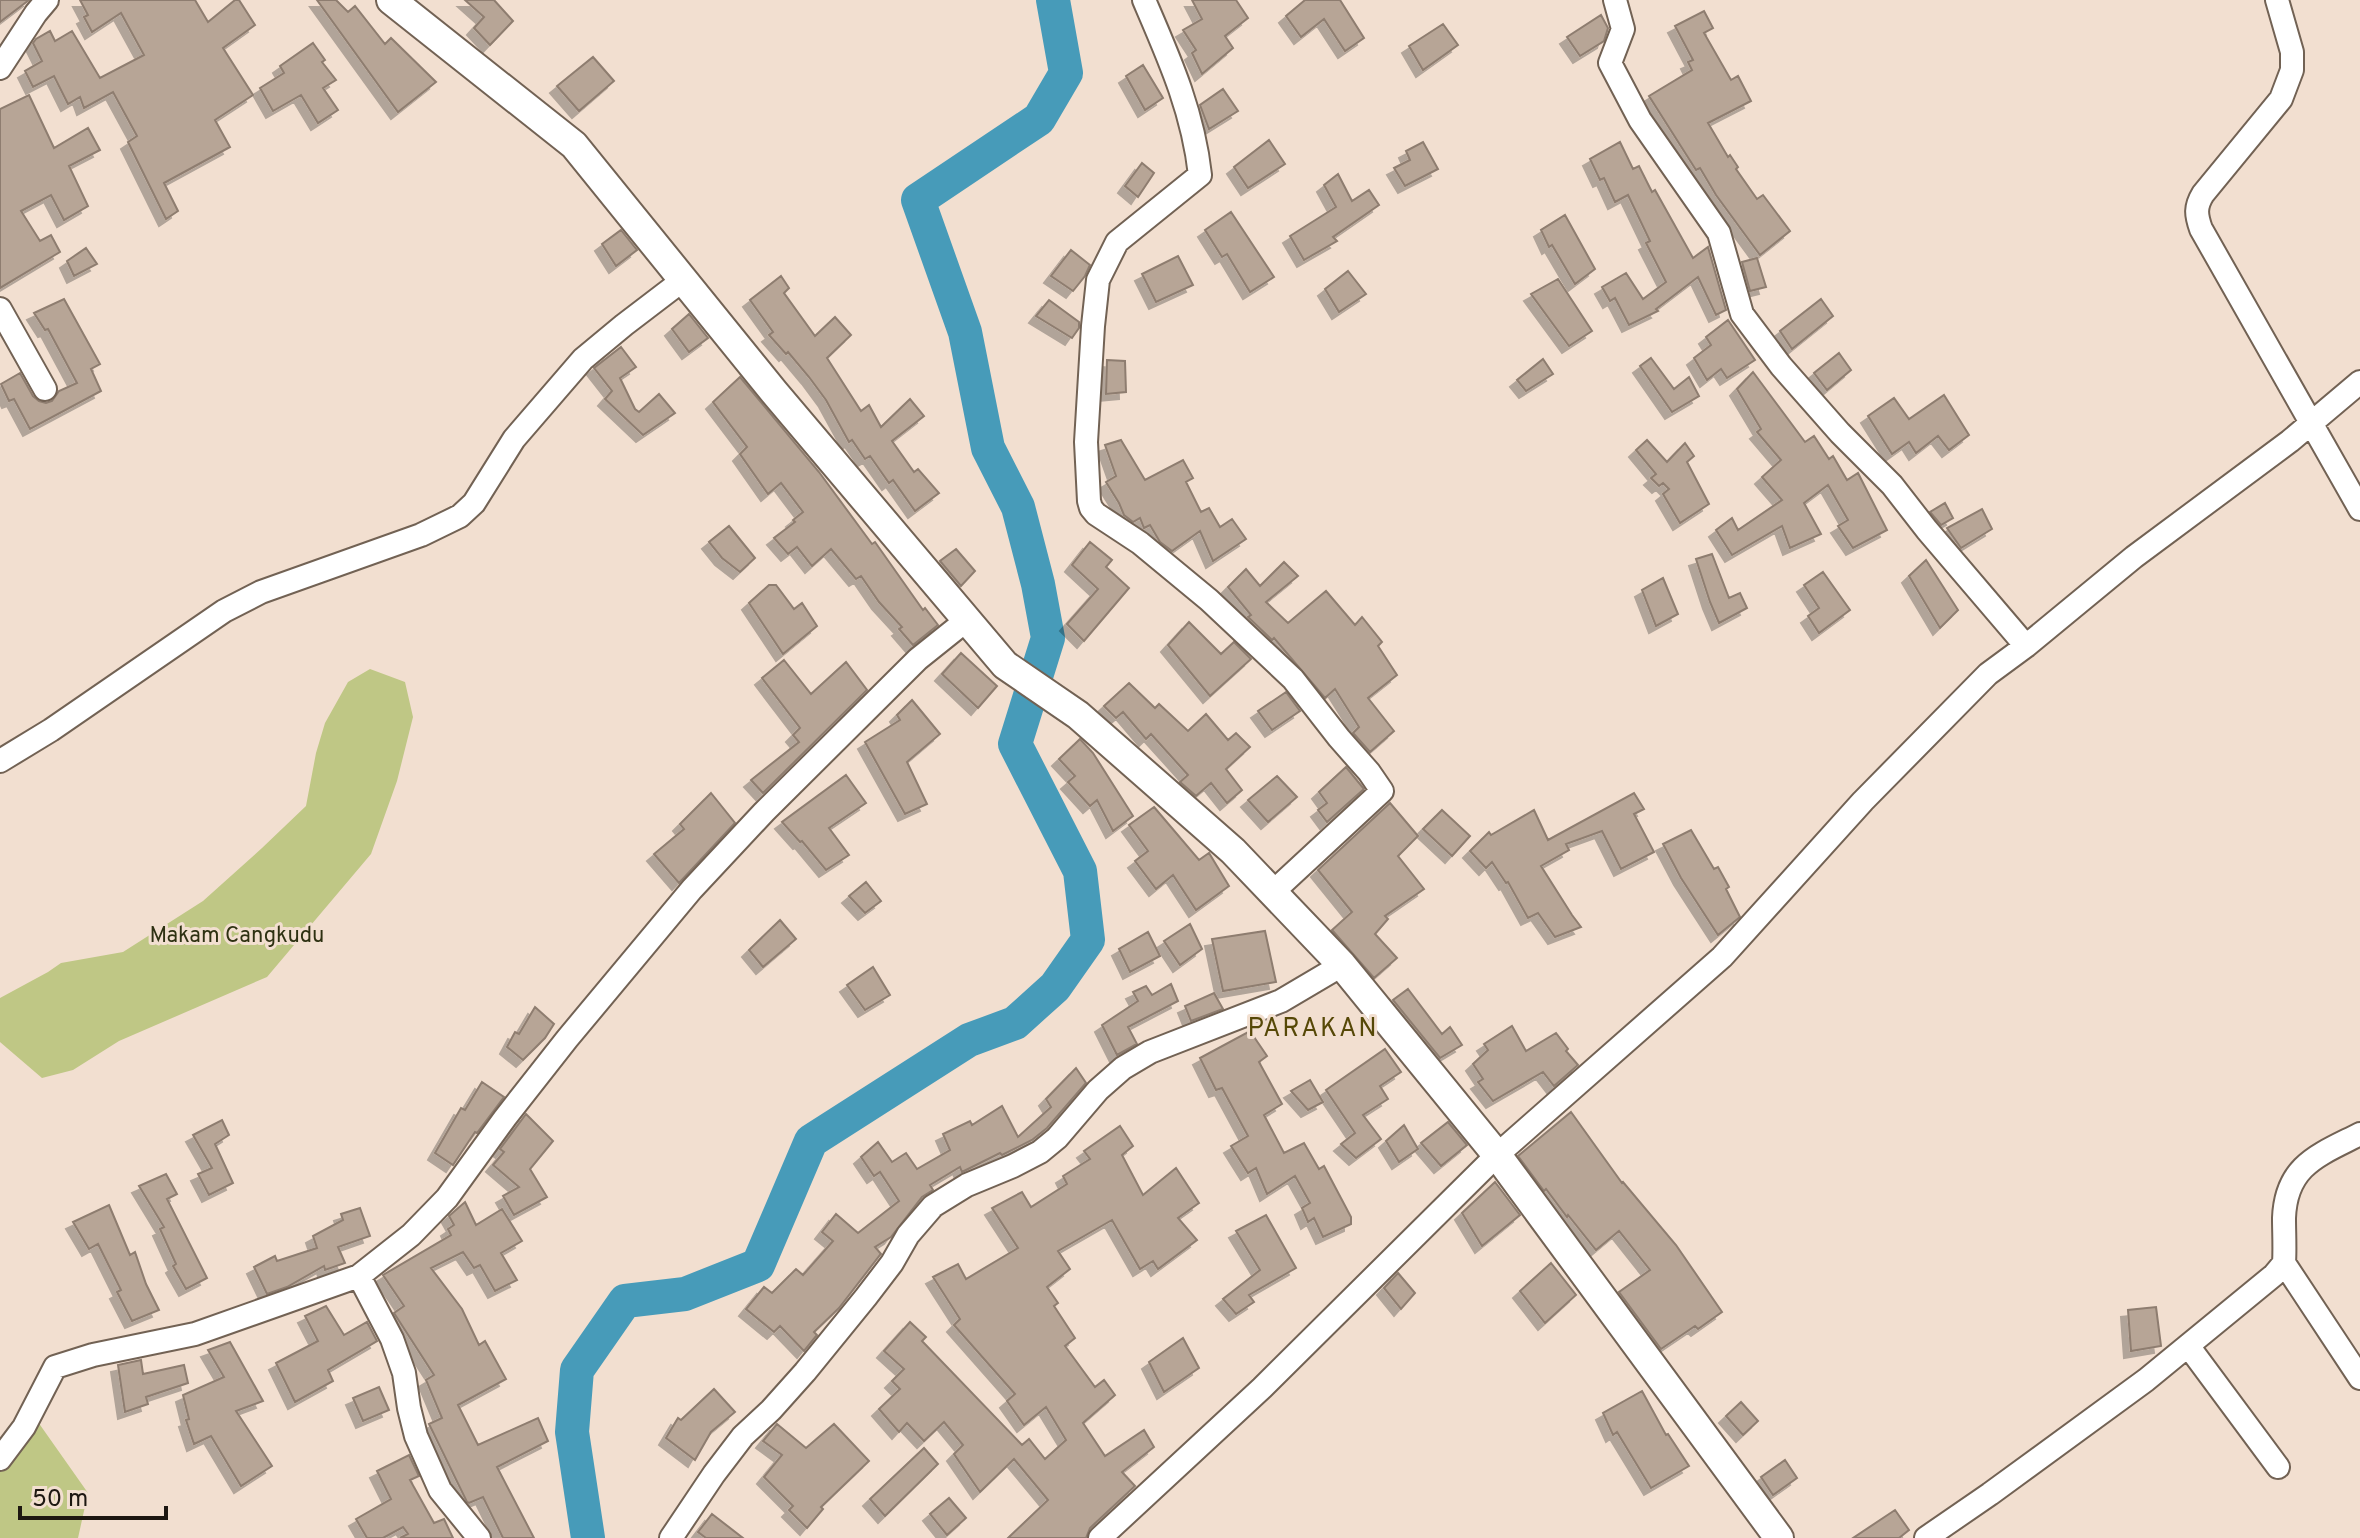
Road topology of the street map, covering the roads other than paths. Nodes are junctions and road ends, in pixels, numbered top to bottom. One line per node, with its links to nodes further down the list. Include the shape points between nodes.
1 (47, 0): 6 (street)
2 (391, 0): 7 (street, via 574,145)
3 (1144, 0): 16 (street, via 1189,113 1200,175 1117,242 1098,280 1086,442 1089,501 1096,514 1209,600 1293,679 1382,791)
4 (1615, 0): 14 (street, via 1623,29 1610,63 1640,120 1719,233 1742,314 1781,366 1892,485)
5 (2277, 0): 11 (street, via 2290,41 2292,70 2281,99 2203,194 2196,205 2197,218)
6 (0, 68)
7 (683, 280): 13 (street); 15 (street, via 583,359 514,439 460,516 224,611)
8 (0, 309): 10 (street)
9 (2360, 382): 11 (street)
10 (45, 389)
11 (2311, 423): 12 (street); 14 (street)
12 (2360, 509)
13 (968, 619): 16 (street, via 1005,665 1092,727); 21 (street, via 918,659 692,889 567,1039 447,1198)
14 (2026, 646): 19 (street, via 1988,674 1863,801 1722,957)
15 (0, 761)
16 (1273, 892): 17 (street)
17 (1342, 965): 19 (street); 27 (street, via 1281,1001 1150,1052 1098,1090 1040,1152 933,1206 805,1372 743,1436)
18 (2360, 1134): 20 (street, via 2296,1173 2284,1218)
19 (1497, 1155): 28 (street, via 1262,1388); 29 (street)
20 (2284, 1263): 22 (street); 23 (street)
21 (359, 1276): 24 (street, via 195,1334 55,1367 24,1427); 26 (street, via 392,1339 416,1436 434,1476)
22 (2189, 1347): 25 (street); 30 (street)
23 (2360, 1378)
24 (0, 1459)
25 (2278, 1467)
26 (479, 1538)
27 (671, 1538)
28 (1100, 1538)
29 (1779, 1538)
30 (1926, 1538)

